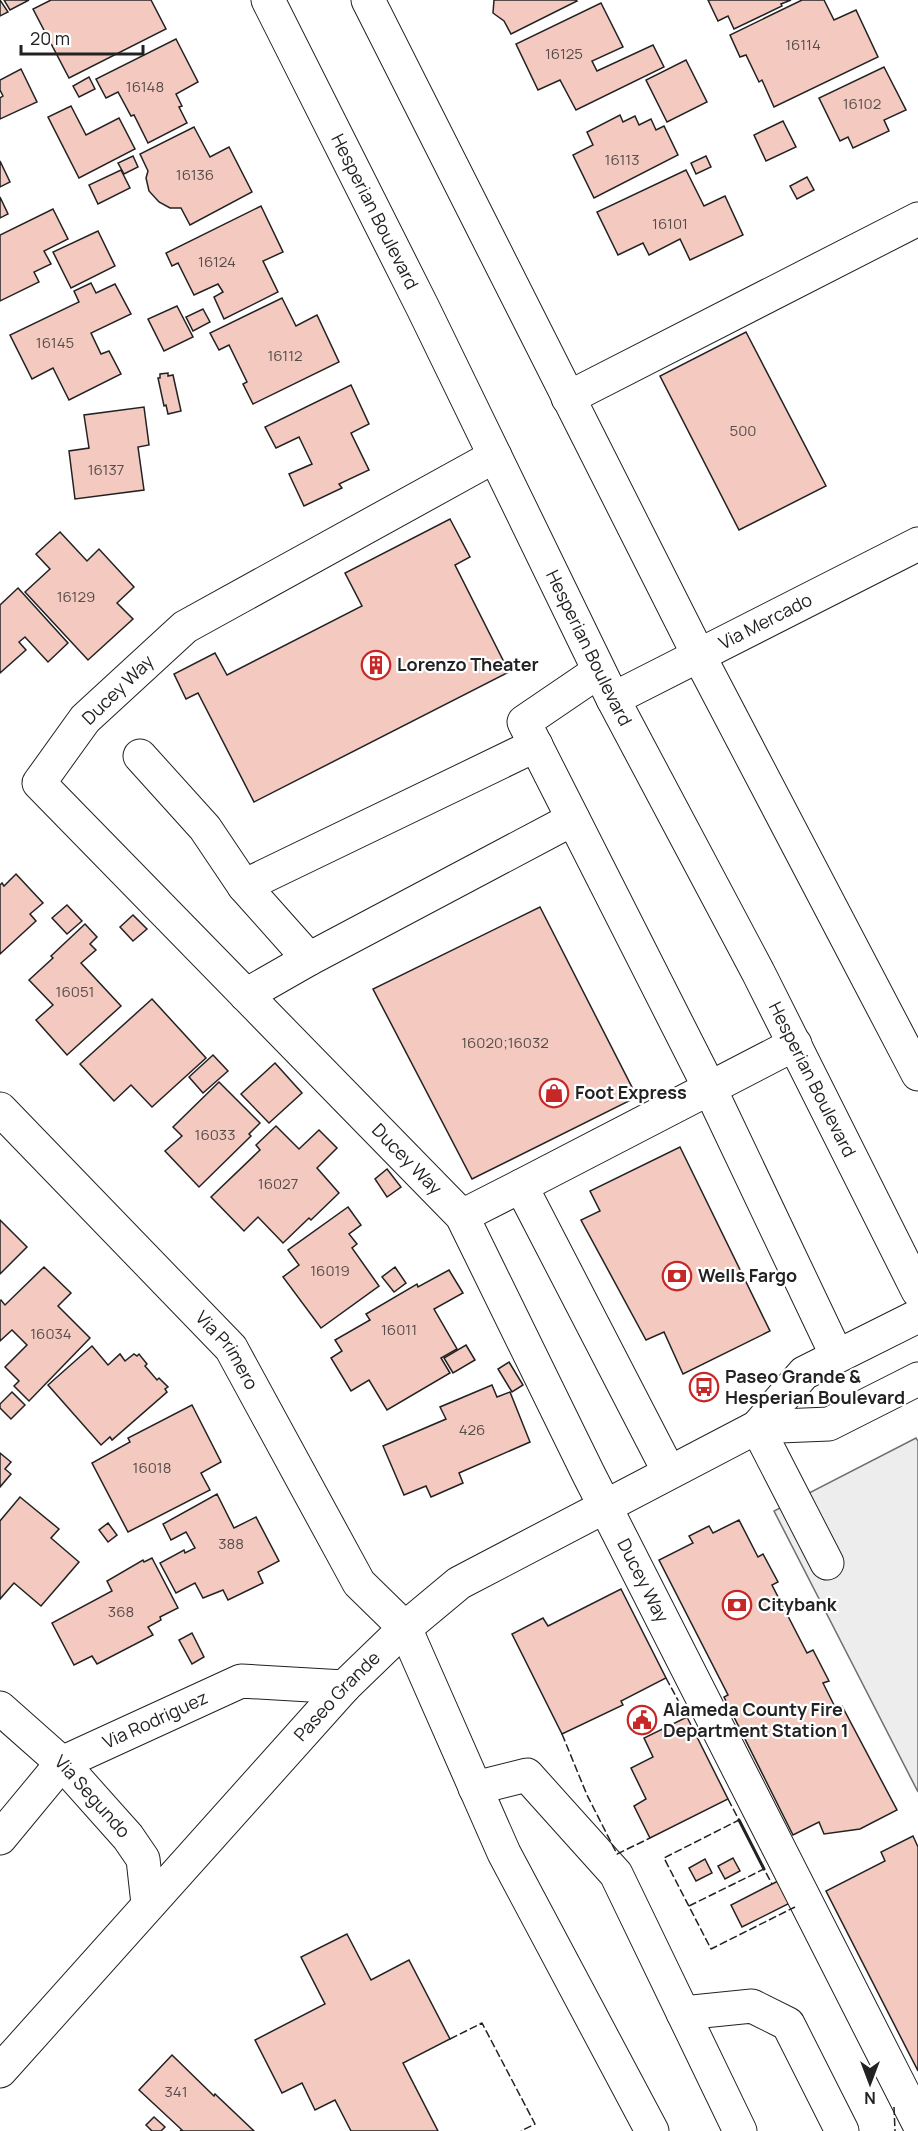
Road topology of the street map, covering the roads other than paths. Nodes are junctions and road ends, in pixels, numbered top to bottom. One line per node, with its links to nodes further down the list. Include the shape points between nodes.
1 (268, 0): 5 (street, Hesperian Boulevard)
2 (368, 0): 4 (street)
3 (918, 219): 4 (street)
4 (568, 398): 7 (street)
5 (495, 456): 8 (street, Hesperian Boulevard); 14 (street, Ducey Way, via 185,627 86,719 39,783)
6 (918, 544): 7 (street, Via Mercado)
7 (699, 656): 8 (street, Via Mercado); 16 (street)
8 (606, 685): 9 (street, Via Mercado, via 524,722); 15 (street, Hesperian Boulevard)
9 (536, 745): 11 (street); 12 (street)
10 (140, 756): 12 (street, via 205,828)
11 (573, 819): 13 (street); 17 (street)
12 (244, 886): 13 (street)
13 (309, 959): 14 (street)
14 (246, 995): 20 (street, Ducey Way)
15 (795, 1044): 17 (street); 21 (street, Hesperian Boulevard)
16 (918, 1074)
17 (710, 1089): 19 (street); 23 (street)
18 (0, 1108): 29 (street, Via Primero, via 231,1348 359,1583)
19 (521, 1186): 20 (street); 26 (street)
20 (462, 1216): 27 (street, Ducey Way)
21 (918, 1291)
22 (918, 1316): 23 (street, Paseo Grande)
23 (837, 1356): 25 (street, Paseo Grande, via 804,1373)
24 (918, 1379): 25 (street, Paseo Grande, via 829,1424)
25 (757, 1427): 26 (street, Paseo Grande); 28 (street)
26 (669, 1472): 27 (street, Paseo Grande)
27 (605, 1505): 29 (street, Paseo Grande, via 459,1583); 38 (street, Ducey Way)
28 (827, 1563)
29 (405, 1628): 30 (street, Paseo Grande); 33 (street)
30 (344, 1688): 32 (street, Via Rodriguez, via 241,1681); 35 (street, Paseo Grande)
31 (0, 1708): 32 (street, Via Segundo)
32 (62, 1763): 34 (street, Via Rodriguez); 35 (street, Via Segundo, via 143,1859)
33 (475, 1788): 36 (street, via 527,1775 616,1874); 39 (street, via 504,1853)
34 (0, 1838)
35 (148, 1904): 37 (street, Paseo Grande)
36 (683, 2013): 40 (street); 41 (street, via 752,2006 788,2024)
37 (0, 2072)
38 (918, 2122)
39 (652, 2131)
40 (740, 2131)
41 (842, 2131)

